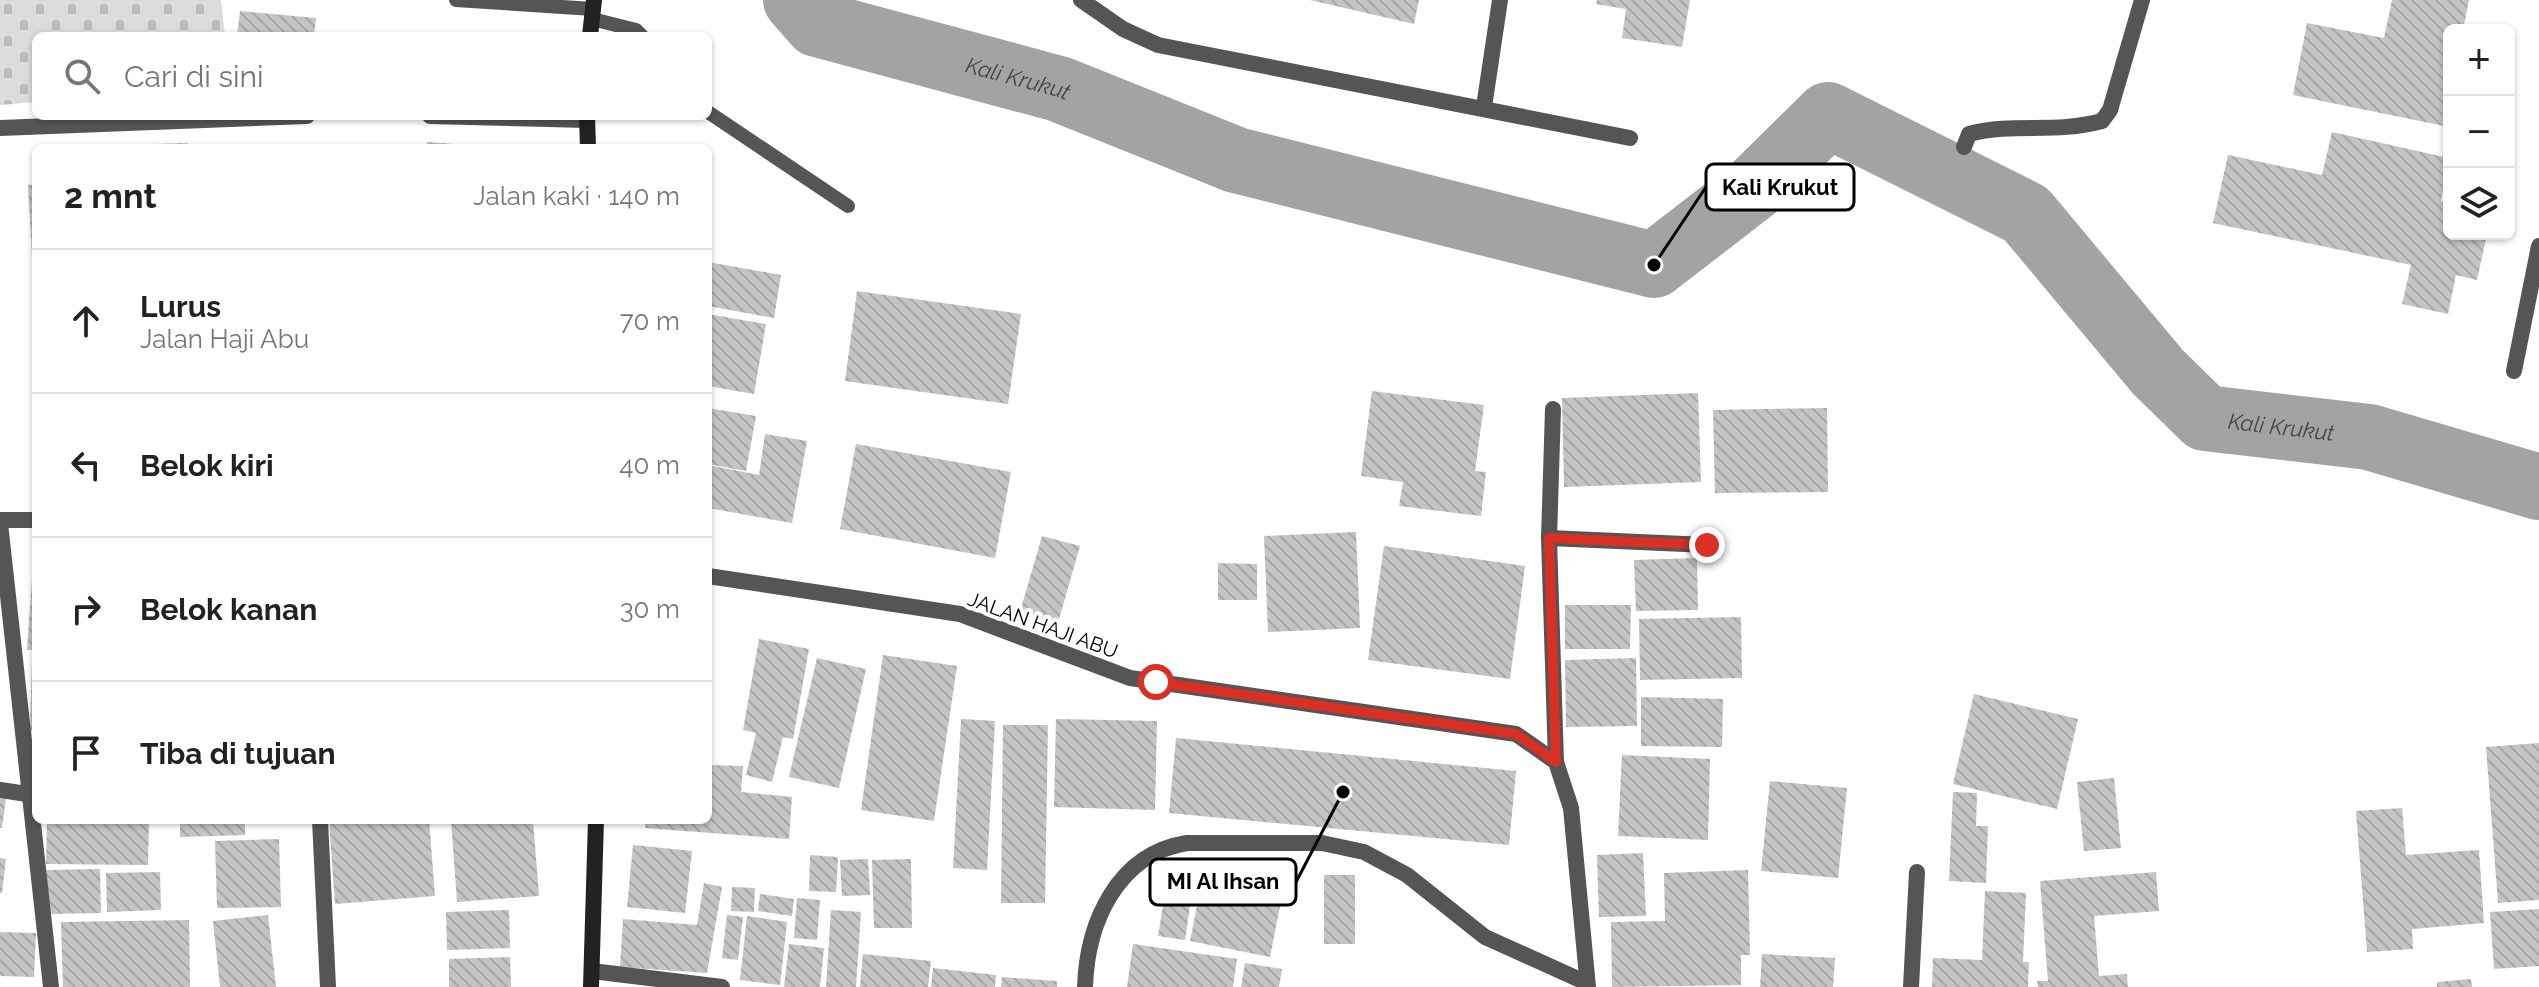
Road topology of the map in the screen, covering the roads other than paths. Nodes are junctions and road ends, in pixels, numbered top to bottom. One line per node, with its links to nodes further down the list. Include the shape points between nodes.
1 (456, 0): 5 (lane)
2 (1081, 0): 7 (street, via 1158,45)
3 (1500, 0): 7 (street)
4 (2142, 0): 14 (street, via 2110,110 2102,121 2052,130 1996,127 1969,134)
5 (592, 16): 6 (lane)
6 (638, 32)
7 (1484, 107): 12 (street)
8 (712, 115): 15 (lane)
9 (205, 120): 11 (street)
10 (587, 120): 13 (street)
11 (0, 128)
12 (1630, 138)
13 (588, 144)
14 (1964, 147)
15 (848, 206)
16 (2539, 246): 17 (street)
17 (2514, 371)
18 (1553, 409): 21 (street)
19 (32, 520): 20 (street)
20 (0, 521): 26 (street)
21 (1549, 538): 22 (street); 24 (street)
22 (1707, 545)
23 (712, 577): 24 (street, JALAN HAJI ABU, via 960,614 1130,678 1516,734)
24 (1556, 762): 31 (street, via 1571,808)
25 (0, 790): 26 (street)
26 (27, 794): 32 (street)
27 (320, 824): 33 (street)
28 (596, 824): 30 (street)
29 (1917, 872): 36 (street)
30 (592, 979): 34 (street)
31 (1588, 985): 35 (street, via 1485,937 1407,875 1364,852 1322,843 1187,843 1148,855 1110,894 1089,947)
32 (51, 987)
33 (328, 987)
34 (722, 987)
35 (1085, 987)
36 (1911, 987)

